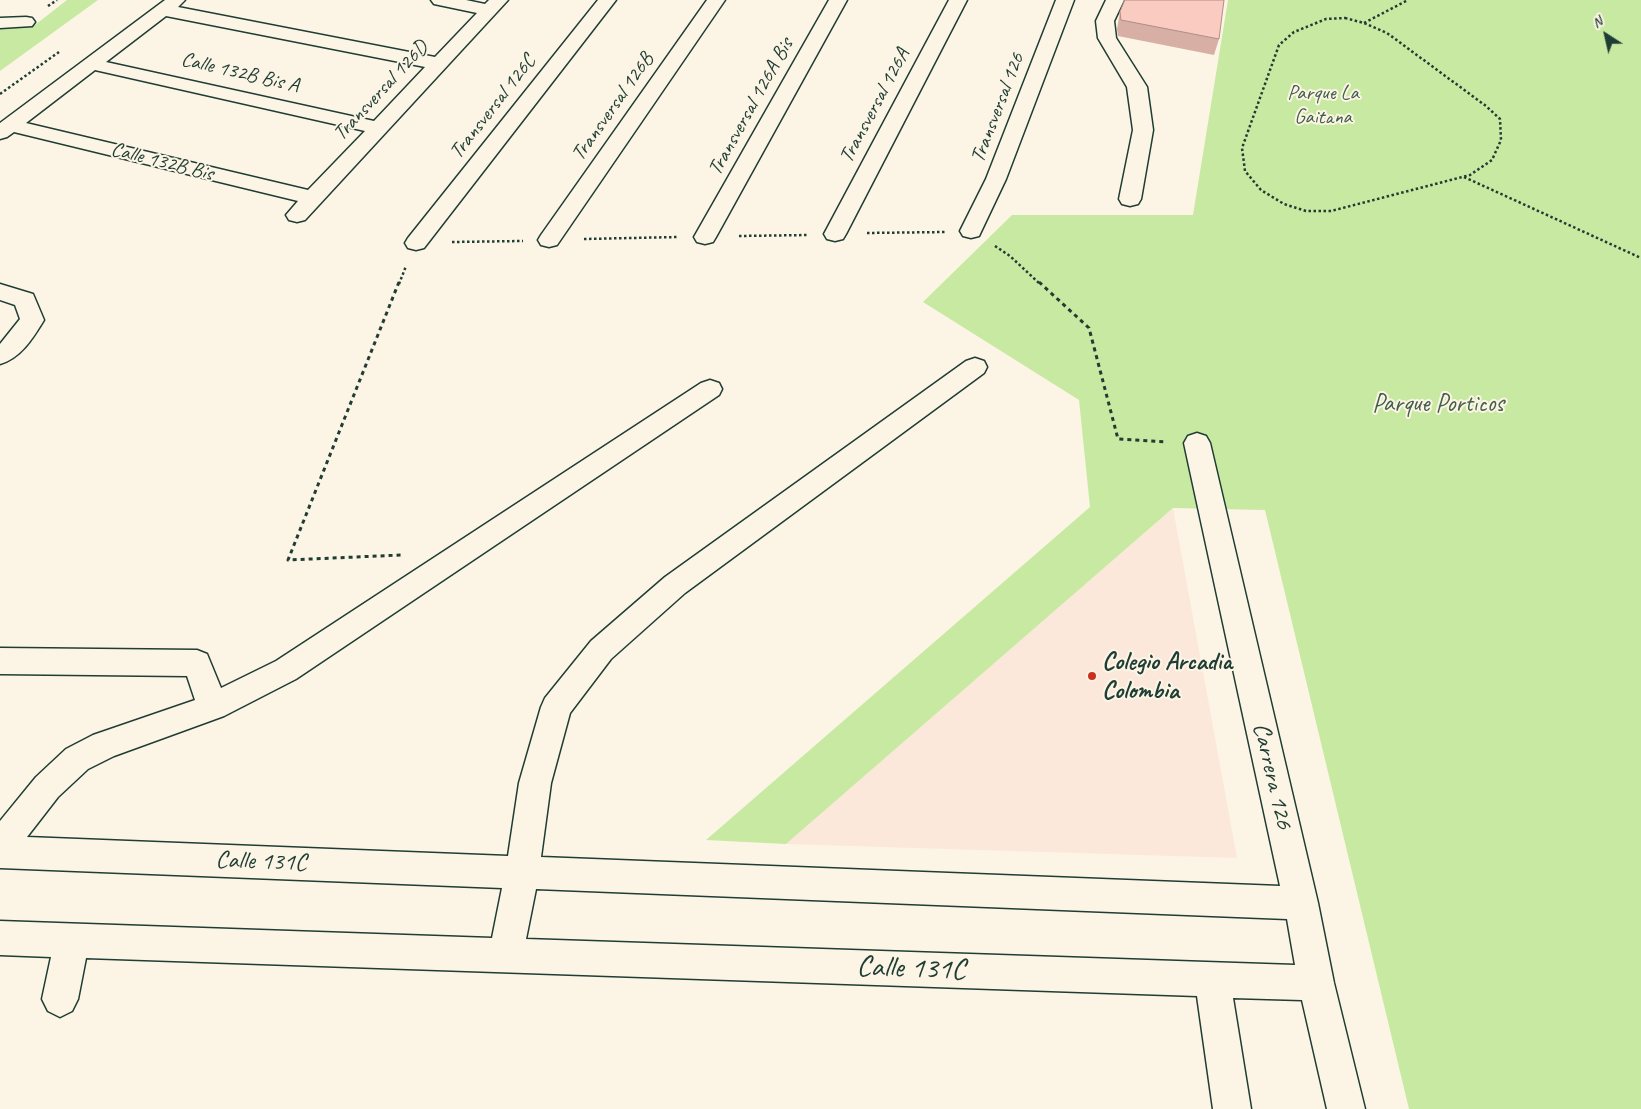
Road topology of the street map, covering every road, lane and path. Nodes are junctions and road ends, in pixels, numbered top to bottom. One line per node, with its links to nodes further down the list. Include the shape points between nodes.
1 (440, 0): 10 (street)
2 (607, 0): 26 (street, Transversal 126C)
3 (716, 0): 25 (street, Transversal 126B)
4 (838, 0): 24 (street, Transversal 126A Bis)
5 (958, 0): 23 (street, Transversal 126A)
6 (1065, 0): 22 (street, Transversal 126, via 996,179)
7 (1115, 0): 20 (street, via 1104,21 1107,38 1137,87 1143,130)
8 (1408, 0): 12 (path)
9 (170, 5): 14 (street); 15 (street)
10 (494, 5): 15 (street, Transversal 126D)
11 (26, 22): 13 (street)
12 (1364, 23): 18 (path, via 1387,33 1438,68 1500,119 1501,140 1492,160); 18 (path, via 1345,18 1326,19 1294,32 1278,46 1242,148 1245,171 1261,190 1284,204 1306,211 1331,211)
13 (0, 24)
14 (91, 64): 16 (street, Calle 132B Bis A); 17 (street)
15 (439, 64): 16 (street, Transversal 126D)
16 (379, 128): 19 (street, Transversal 126D)
17 (6, 129): 19 (street, Calle 132B Bis)
18 (1464, 177): 27 (path)
19 (314, 198): 21 (street, Transversal 126D)
20 (1130, 199)
21 (297, 216)
22 (971, 231): 32 (path, via 1010,256 1089,328 1118,439)
23 (835, 234)
24 (705, 237)
25 (549, 240)
26 (416, 243): 33 (path, via 288,560)
27 (1641, 258)
28 (0, 292): 29 (street, via 25,300 32,320 12,348)
29 (0, 356)
30 (975, 367): 38 (street, via 675,585 600,650 556,707 535,783)
31 (710, 389): 35 (street, via 286,670)
32 (1197, 443): 39 (street, Carrera 126)
33 (404, 555)
34 (0, 661): 35 (street, via 197,663)
35 (213, 707): 36 (street, via 104,745 76,759 47,787)
36 (0, 847)
37 (0, 852): 38 (street, Calle 131C)
38 (522, 873): 39 (street, Calle 131C); 42 (street)
39 (1300, 903): 44 (street, Carrera 126)
40 (0, 938): 41 (street, Calle 131C)
41 (72, 940): 42 (street, Calle 131C); 45 (street)
42 (506, 955): 43 (street, Calle 131C)
43 (1212, 979): 44 (street, Calle 131C); 46 (street)
44 (1316, 983): 47 (street, Carrera 126)
45 (60, 1000)
46 (1232, 1109)
47 (1346, 1109)

